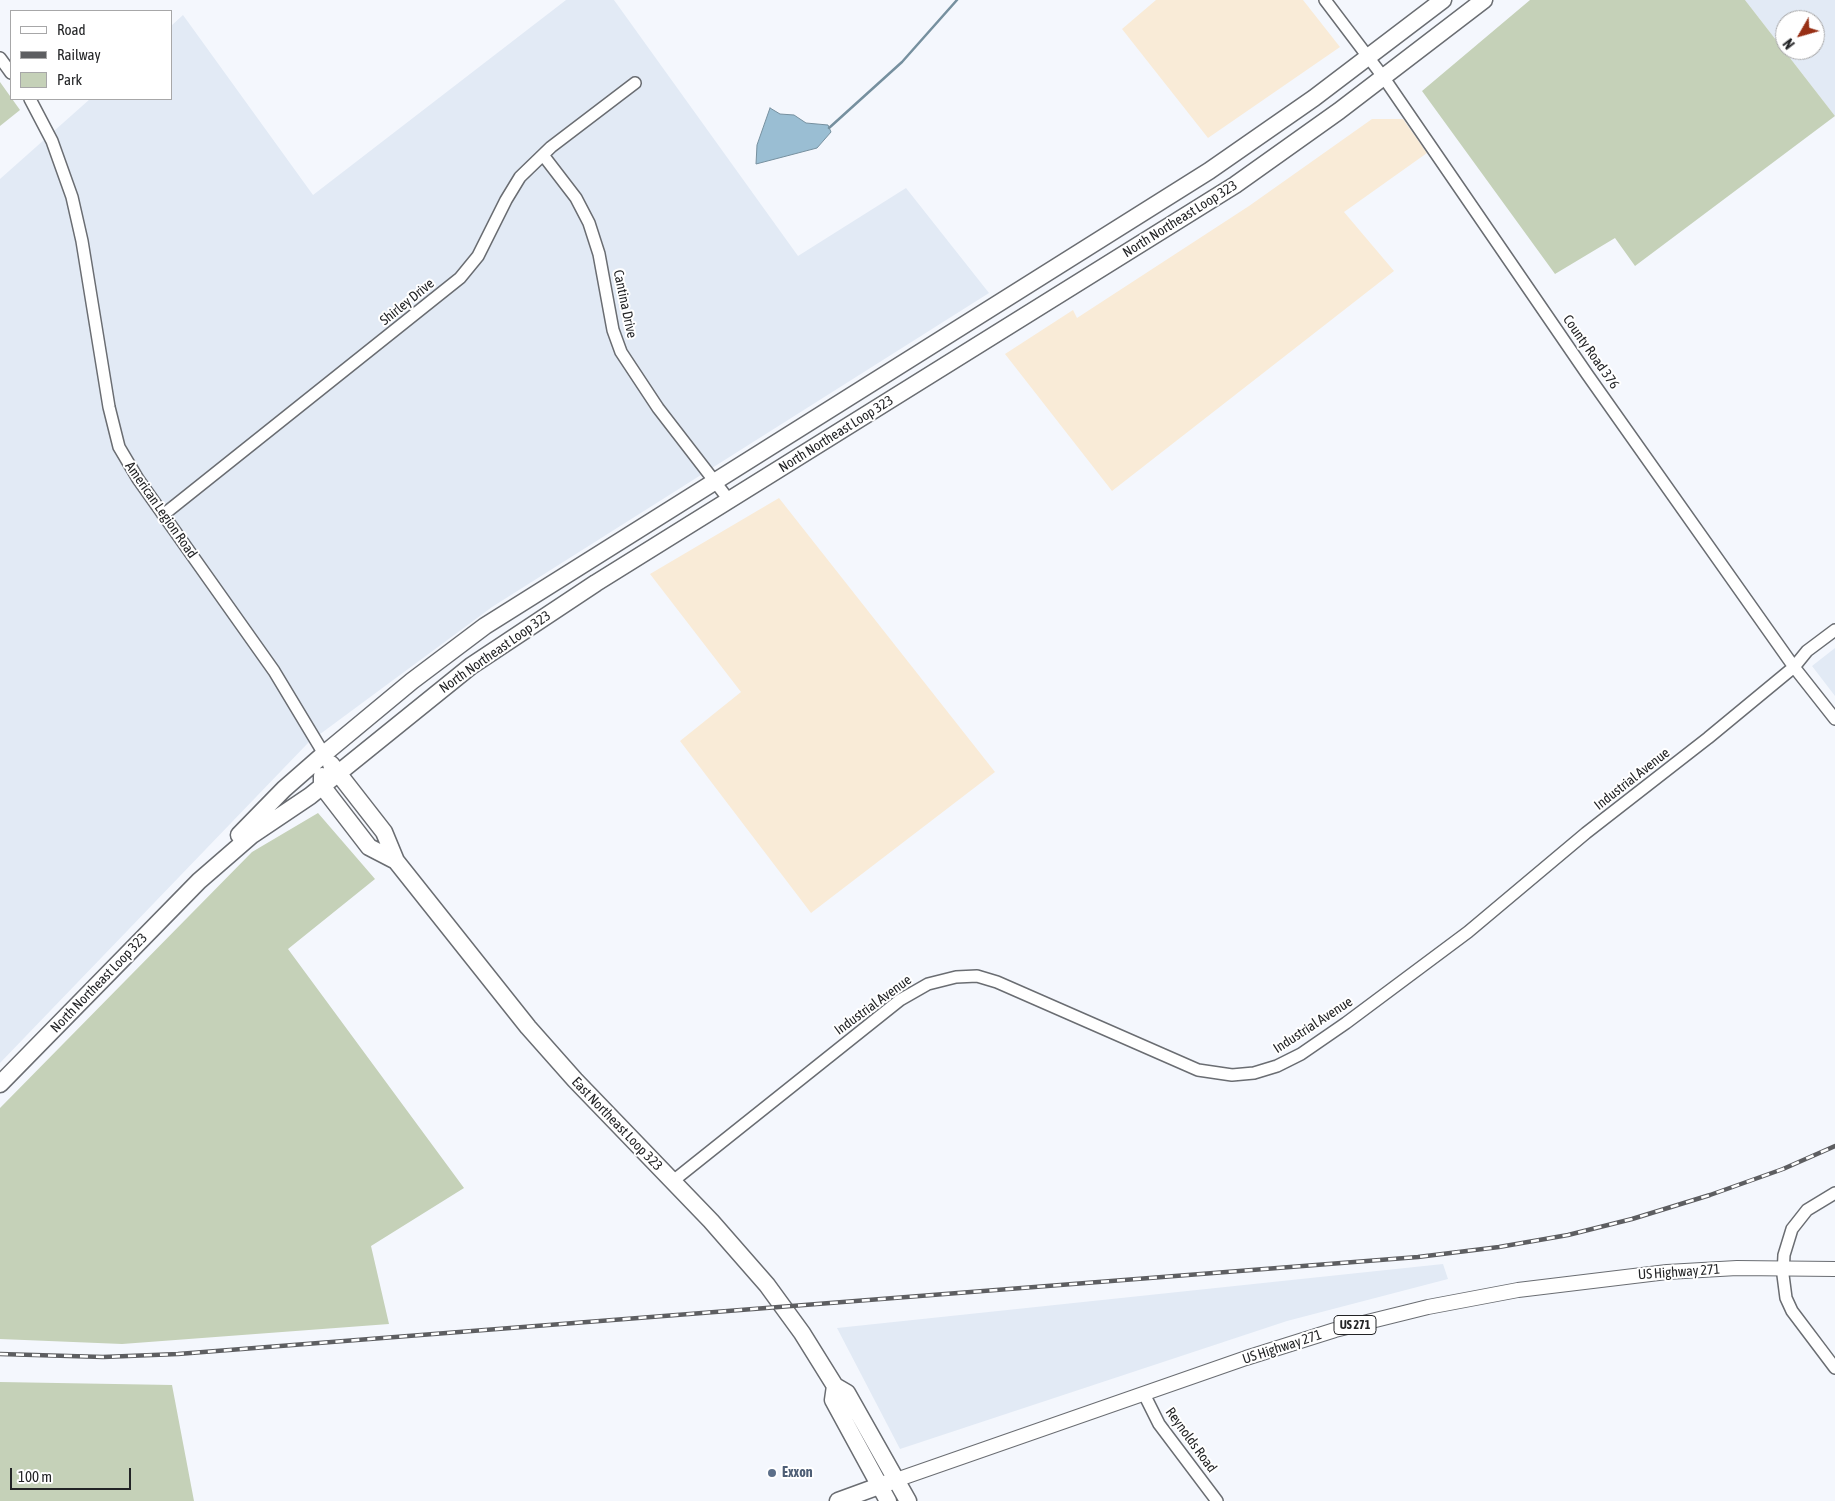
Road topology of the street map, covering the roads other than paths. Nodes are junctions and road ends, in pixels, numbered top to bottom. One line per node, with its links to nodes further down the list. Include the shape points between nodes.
1 (1324, 0): 4 (street, County Road 376)
2 (1443, 0): 4 (highway, North Northeast Loop 323)
3 (1484, 0): 7 (highway, North Northeast Loop 323)
4 (1369, 57): 7 (street, County Road 376); 11 (highway, North Northeast Loop 323, via 1252,143)
5 (0, 58): 6 (street)
6 (10, 72)
7 (1384, 78): 12 (highway, North Northeast Loop 323, via 1254,172); 21 (street, County Road 376)
8 (635, 83): 10 (street, Shirley Drive)
9 (31, 100): 17 (street, American Legion Road, via 52,141 72,197 115,435 131,468)
10 (543, 155): 15 (street, Cantina Drive, via 576,198 589,224 600,254 621,352 658,408); 17 (street, Shirley Drive, via 513,188 478,256 460,278)
11 (1106, 236): 12 (highway); 13 (highway, North Northeast Loop 323)
12 (1119, 258): 14 (highway, North Northeast Loop 323)
13 (789, 434): 14 (highway); 15 (highway, North Northeast Loop 323)
14 (802, 455): 16 (highway, North Northeast Loop 323)
15 (714, 481): 16 (street, Cantina Drive); 18 (highway, North Northeast Loop 323)
16 (729, 500): 20 (highway, North Northeast Loop 323)
17 (164, 515): 23 (street, American Legion Road, via 264,656)
18 (485, 626): 20 (highway); 23 (highway, North Northeast Loop 323)
19 (1835, 630): 21 (street, Industrial Avenue, via 1807,651)
20 (498, 646): 24 (highway, North Northeast Loop 323, via 425,700)
21 (1794, 667): 22 (street, County Road 376); 29 (street, Industrial Avenue, via 1468,932 1354,1018 1301,1054 1277,1066 1232,1075 1198,1070 997,982 977,976 956,977 928,984 900,1000)
22 (1835, 719)
23 (324, 754): 24 (highway, American Legion Road); 25 (highway); 27 (highway, North Northeast Loop 323, via 284,789 212,863)
24 (338, 773): 25 (highway, North Northeast Loop 323); 26 (highway, East Northeast Loop 323, via 384,832)
25 (322, 786): 26 (highway, East Northeast Loop 323, via 369,847); 27 (highway, North Northeast Loop 323, via 266,824)
26 (396, 861): 29 (highway, East Northeast Loop 323, via 544,1046)
27 (199, 881): 28 (highway, North Northeast Loop 323)
28 (0, 1084)
29 (673, 1181): 34 (highway, East Northeast Loop 323, via 767,1285)
30 (1835, 1193): 31 (street, via 1807,1210 1792,1229 1787,1240)
31 (1784, 1268): 32 (main road, US Highway 271 / US 271); 33 (street, via 1788,1304); 35 (main road, US Highway 271 / US 271, via 1667,1272 1554,1284 1482,1296 1335,1330)
32 (1835, 1269)
33 (1835, 1368)
34 (835, 1386): 36 (highway, East Northeast Loop 323, via 848,1392); 37 (highway, East Northeast Loop 323, via 833,1400)
35 (1144, 1394): 36 (main road, US Highway 271 / US 271); 41 (street, Reynolds Road, via 1159,1424)
36 (896, 1480): 37 (highway, US Highway 271 / US 271); 40 (highway, East Northeast Loop 323)
37 (880, 1486): 38 (highway, US Highway 271 / US 271); 39 (highway, East Northeast Loop 323)
38 (838, 1501)
39 (888, 1501)
40 (908, 1501)
41 (1217, 1501)

